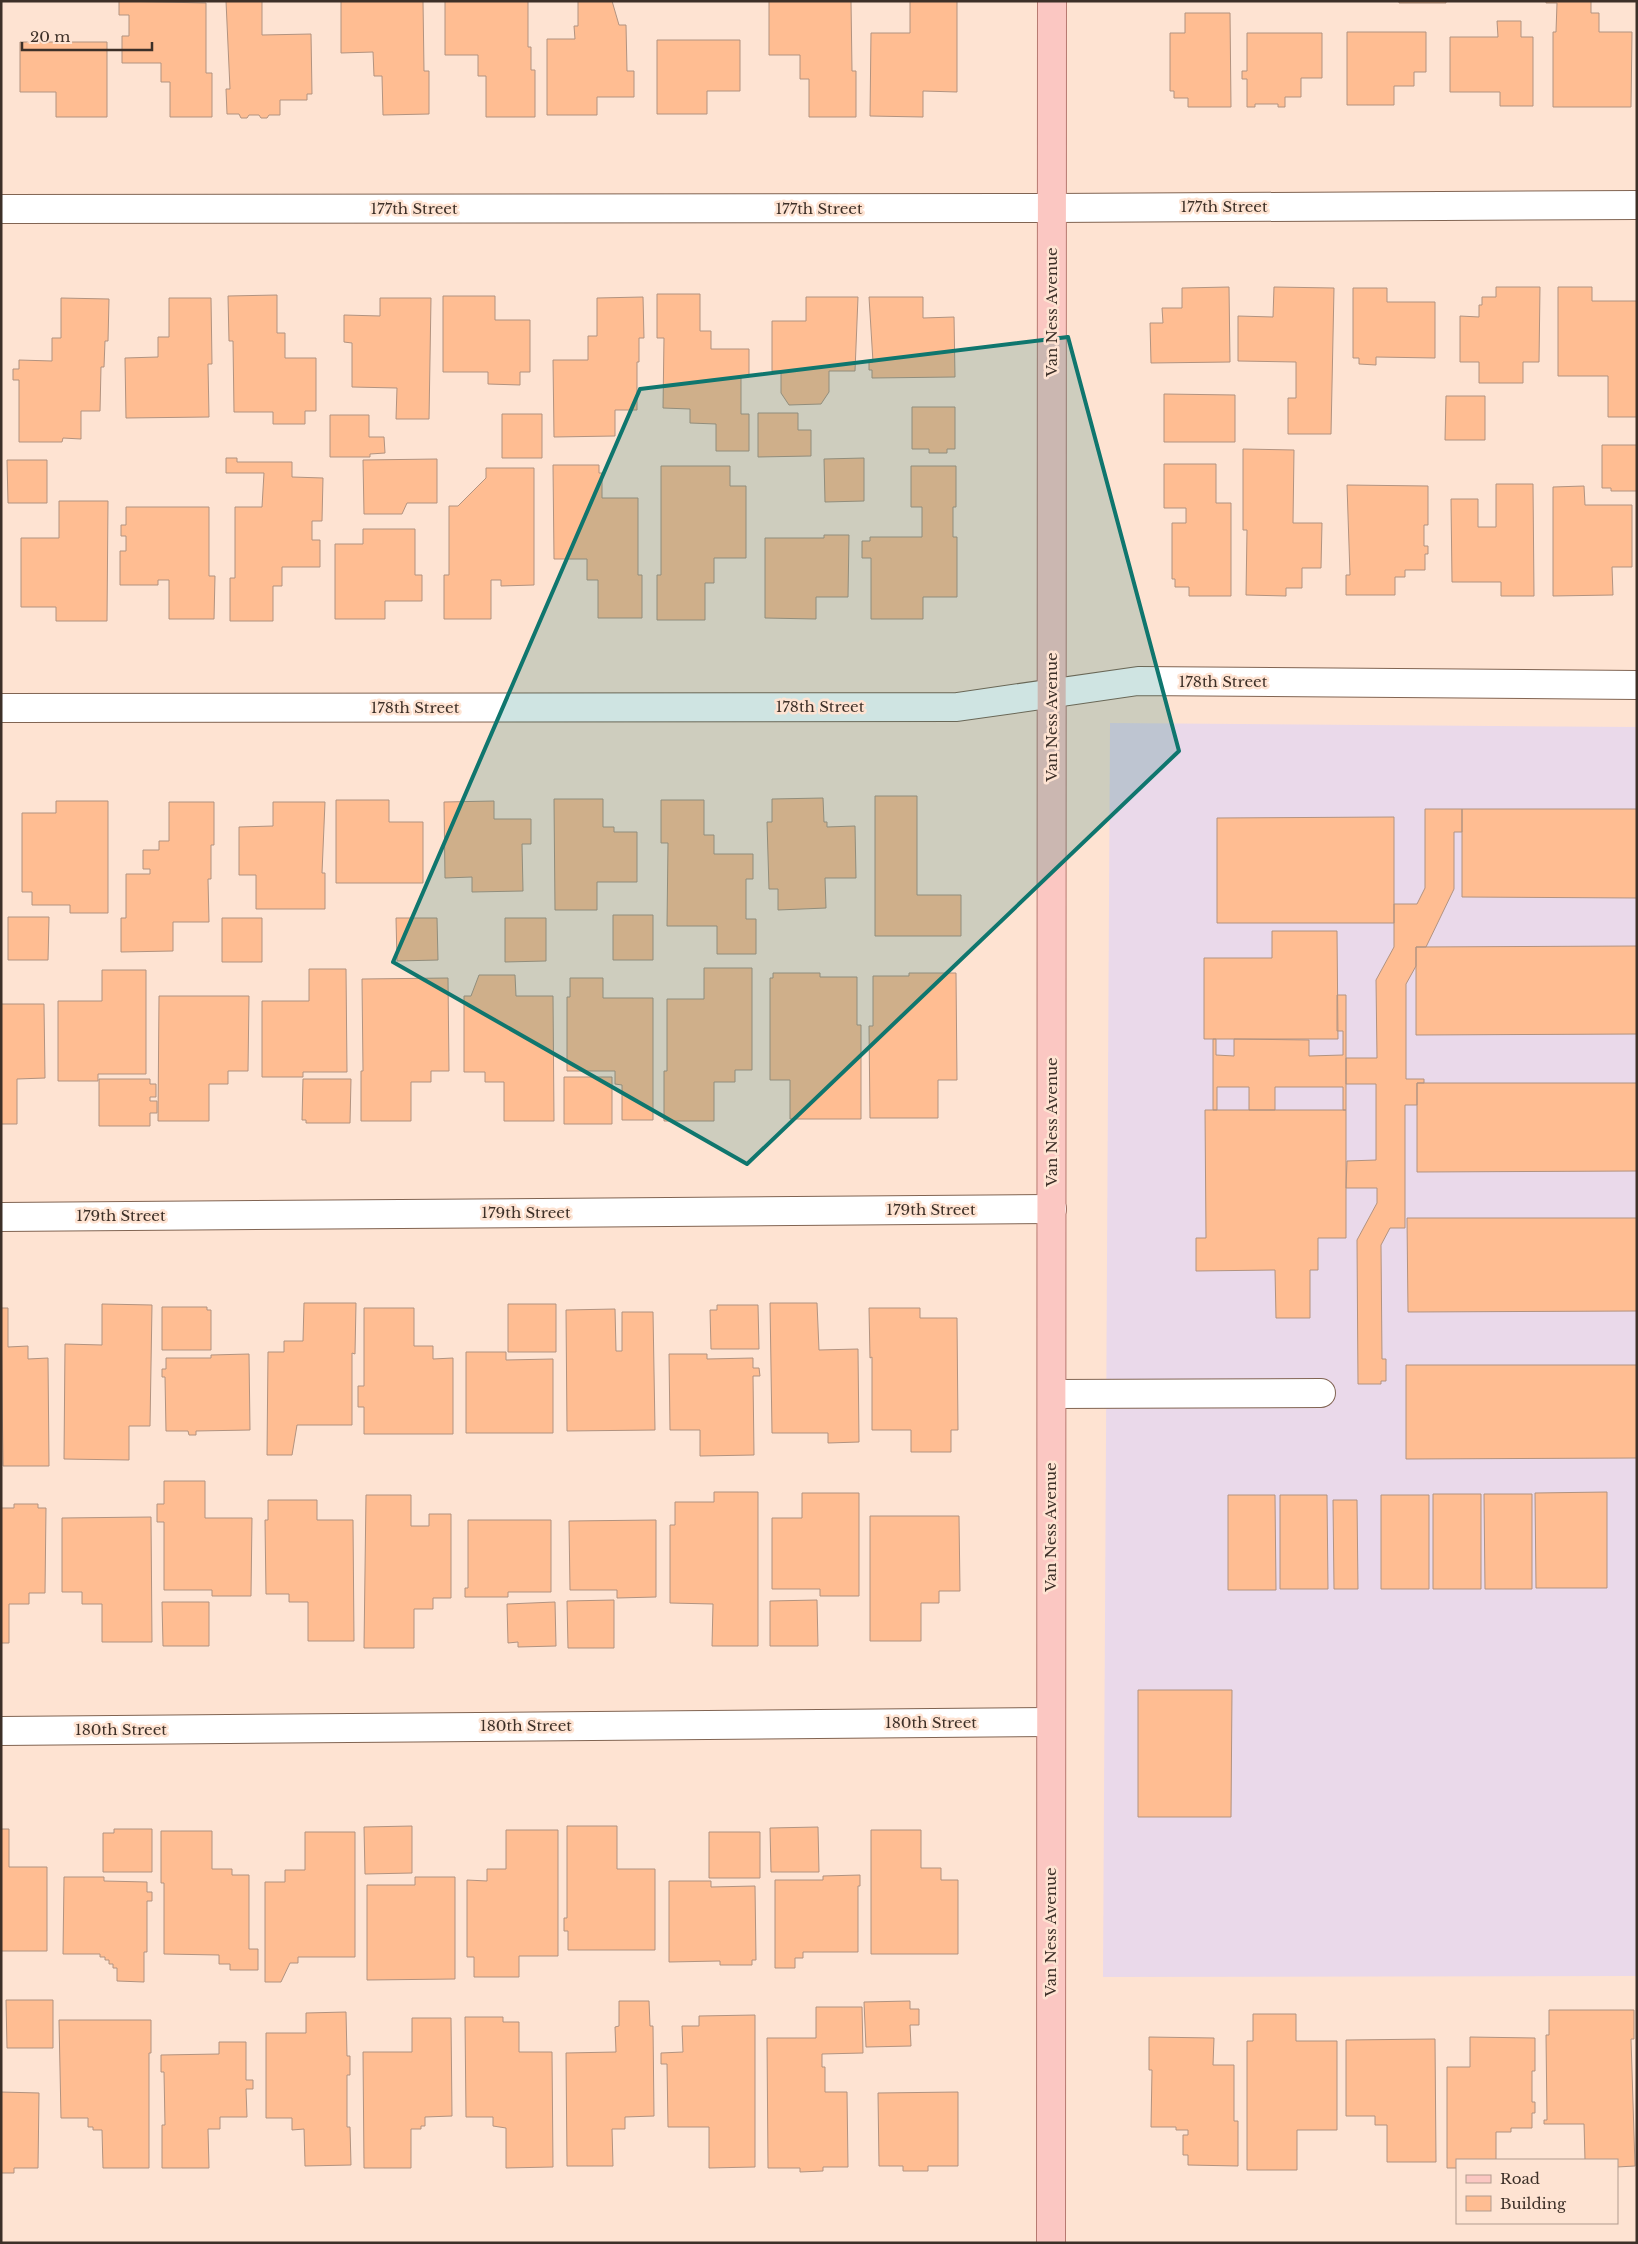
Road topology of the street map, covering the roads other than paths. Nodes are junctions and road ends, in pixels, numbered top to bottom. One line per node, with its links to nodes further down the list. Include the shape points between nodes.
1 (1052, 1): 3 (main road, Van Ness Avenue)
2 (1637, 205): 3 (street, 177th Street)
3 (1052, 208): 4 (street, 177th Street); 6 (main road, Van Ness Avenue)
4 (1, 209)
5 (1637, 685): 6 (street, 178th Street, via 1138,682)
6 (1052, 693): 7 (street, 178th Street, via 957,707); 8 (main road, Van Ness Avenue)
7 (1, 708)
8 (1052, 1209): 9 (street, 179th Street); 11 (main road, Van Ness Avenue)
9 (1, 1216)
10 (1321, 1393): 11 (street)
11 (1052, 1394): 12 (main road, Van Ness Avenue)
12 (1051, 1722): 13 (street, 180th Street); 14 (main road, Van Ness Avenue)
13 (1, 1731)
14 (1051, 2243)

